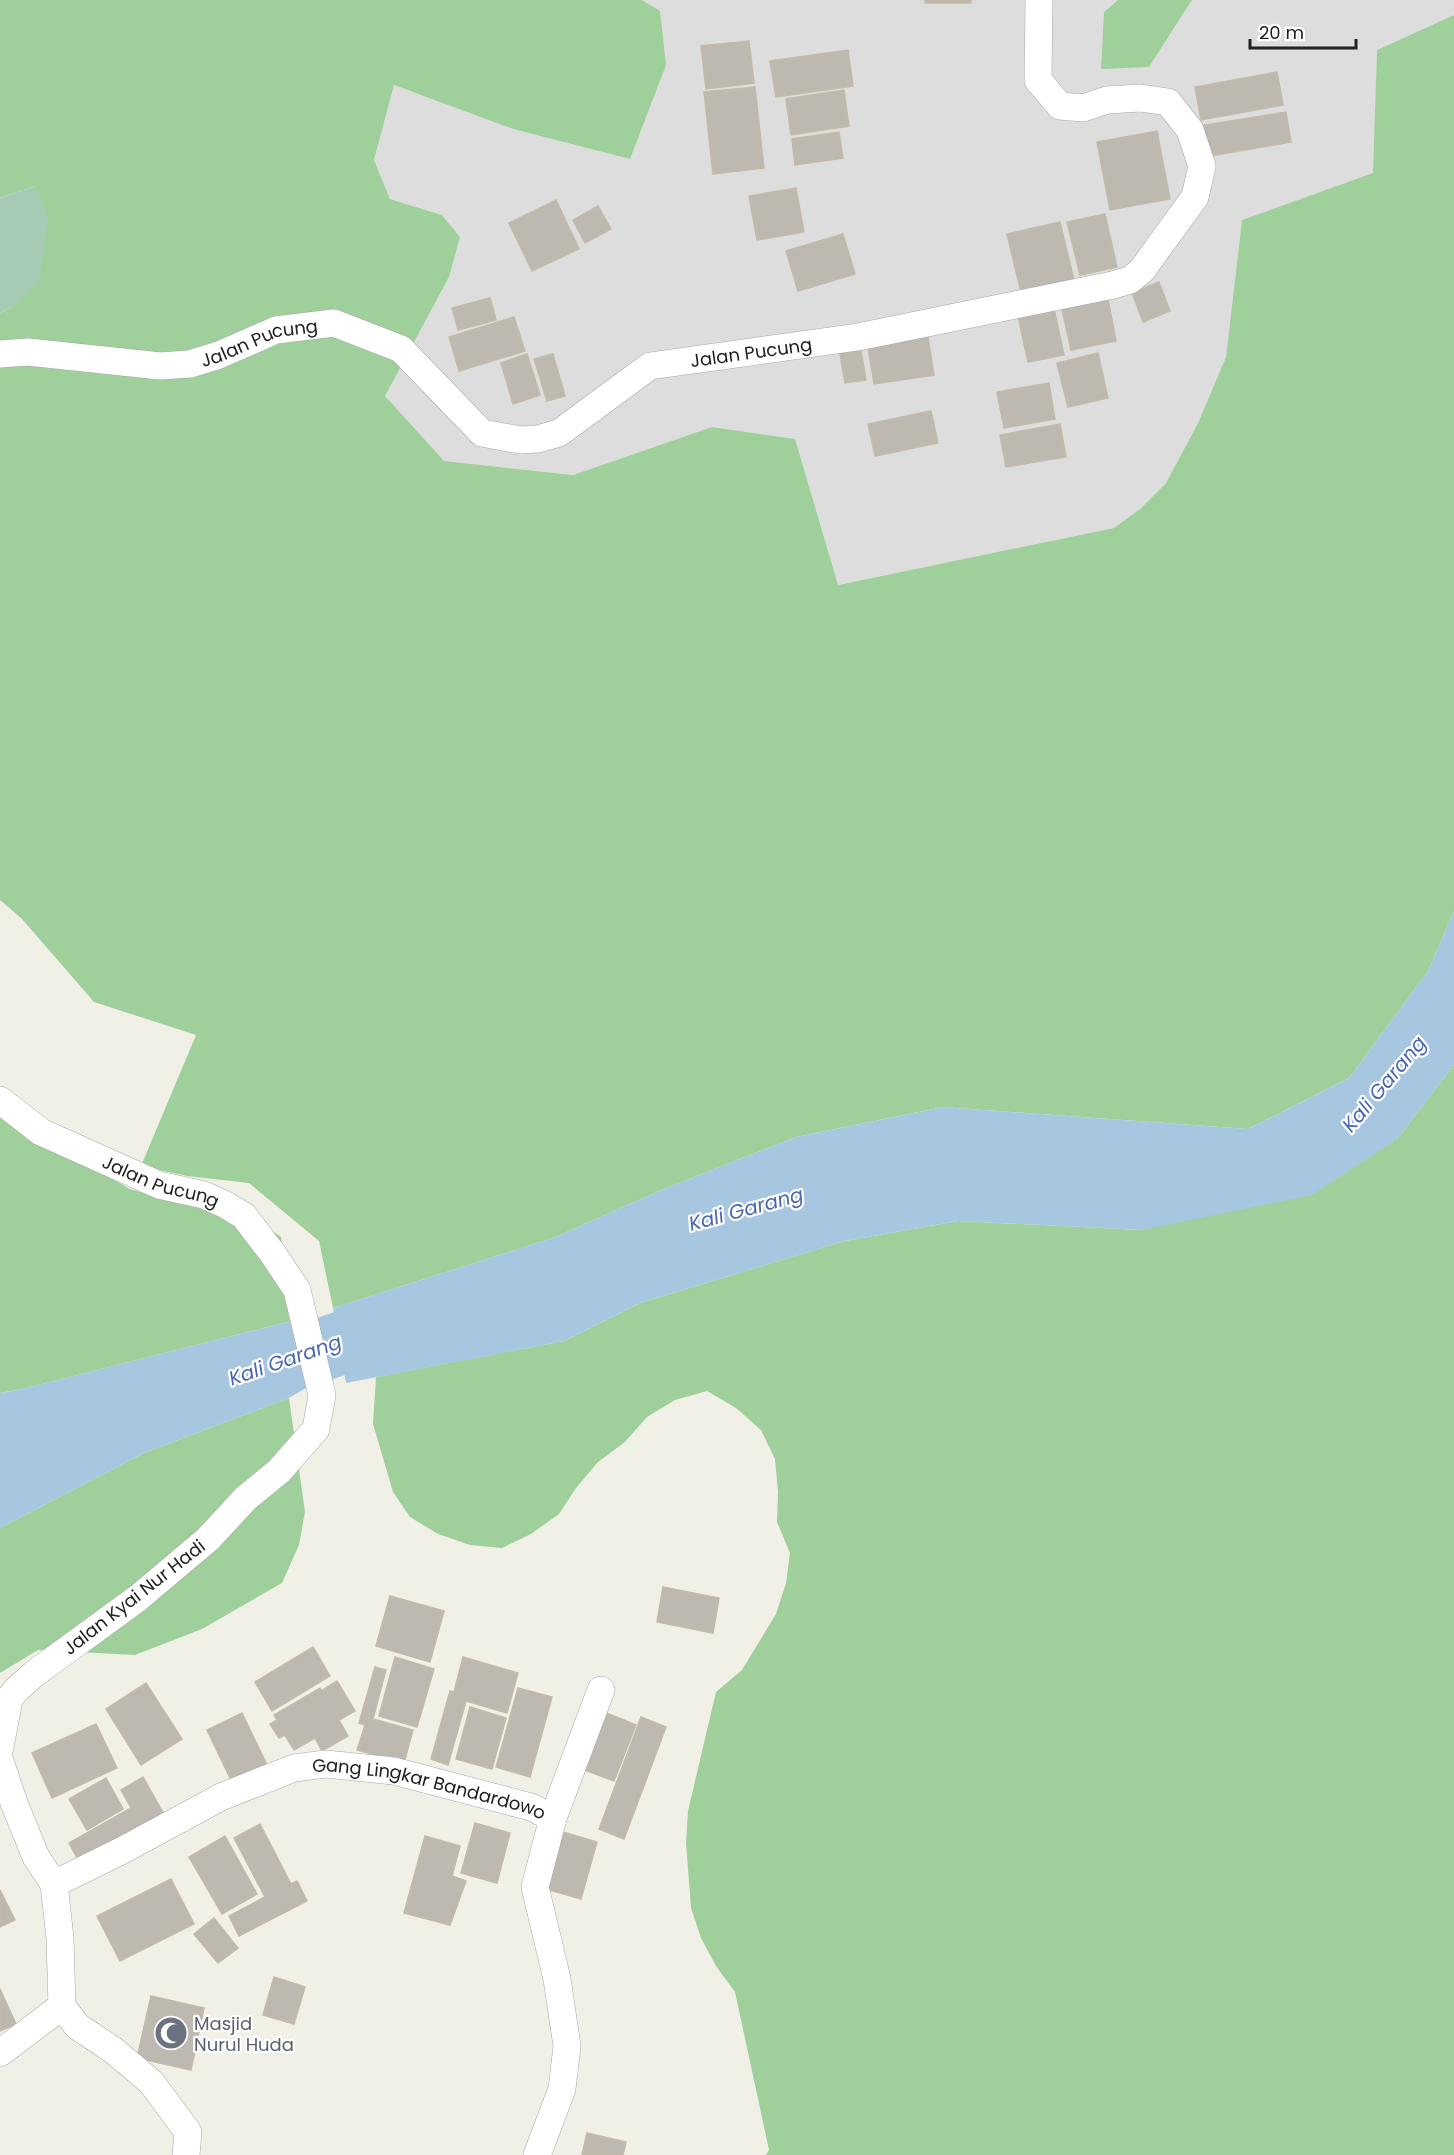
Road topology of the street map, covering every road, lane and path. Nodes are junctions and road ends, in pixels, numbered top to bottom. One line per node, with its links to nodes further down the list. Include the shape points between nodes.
1 (1039, 0): 2 (street, Jalan Pucung, via 1038,80 1060,106 1083,108 1107,99 1168,102 1190,130 1202,166 1195,197 1142,270 1130,280 858,337 650,366 559,433 538,439 482,433 401,349 334,323 276,330 190,364 160,366 28,352)
2 (0, 354)
3 (0, 1100): 4 (street, Jalan Pucung, via 41,1132 159,1185 204,1195 244,1216 297,1290)
4 (322, 1395): 6 (street, Jalan Kyai Nur Hadi, via 316,1429 279,1471 246,1498 208,1539 138,1598 16,1690 9,1699)
5 (602, 1690): 8 (street)
6 (0, 1747)
7 (0, 1761): 9 (street, via 36,1857)
8 (553, 1818): 9 (street, Gang Lingkar Bandardowo, via 531,1807 394,1771 326,1764 294,1768 221,1797); 13 (street, Gang Lingkar Bandardowo, via 535,1887 557,1979 567,2046 562,2089)
9 (54, 1884): 10 (street)
10 (62, 2006): 11 (street); 12 (street, via 76,2026 151,2082 188,2132)
11 (0, 2053)
12 (186, 2155)
13 (537, 2155)

